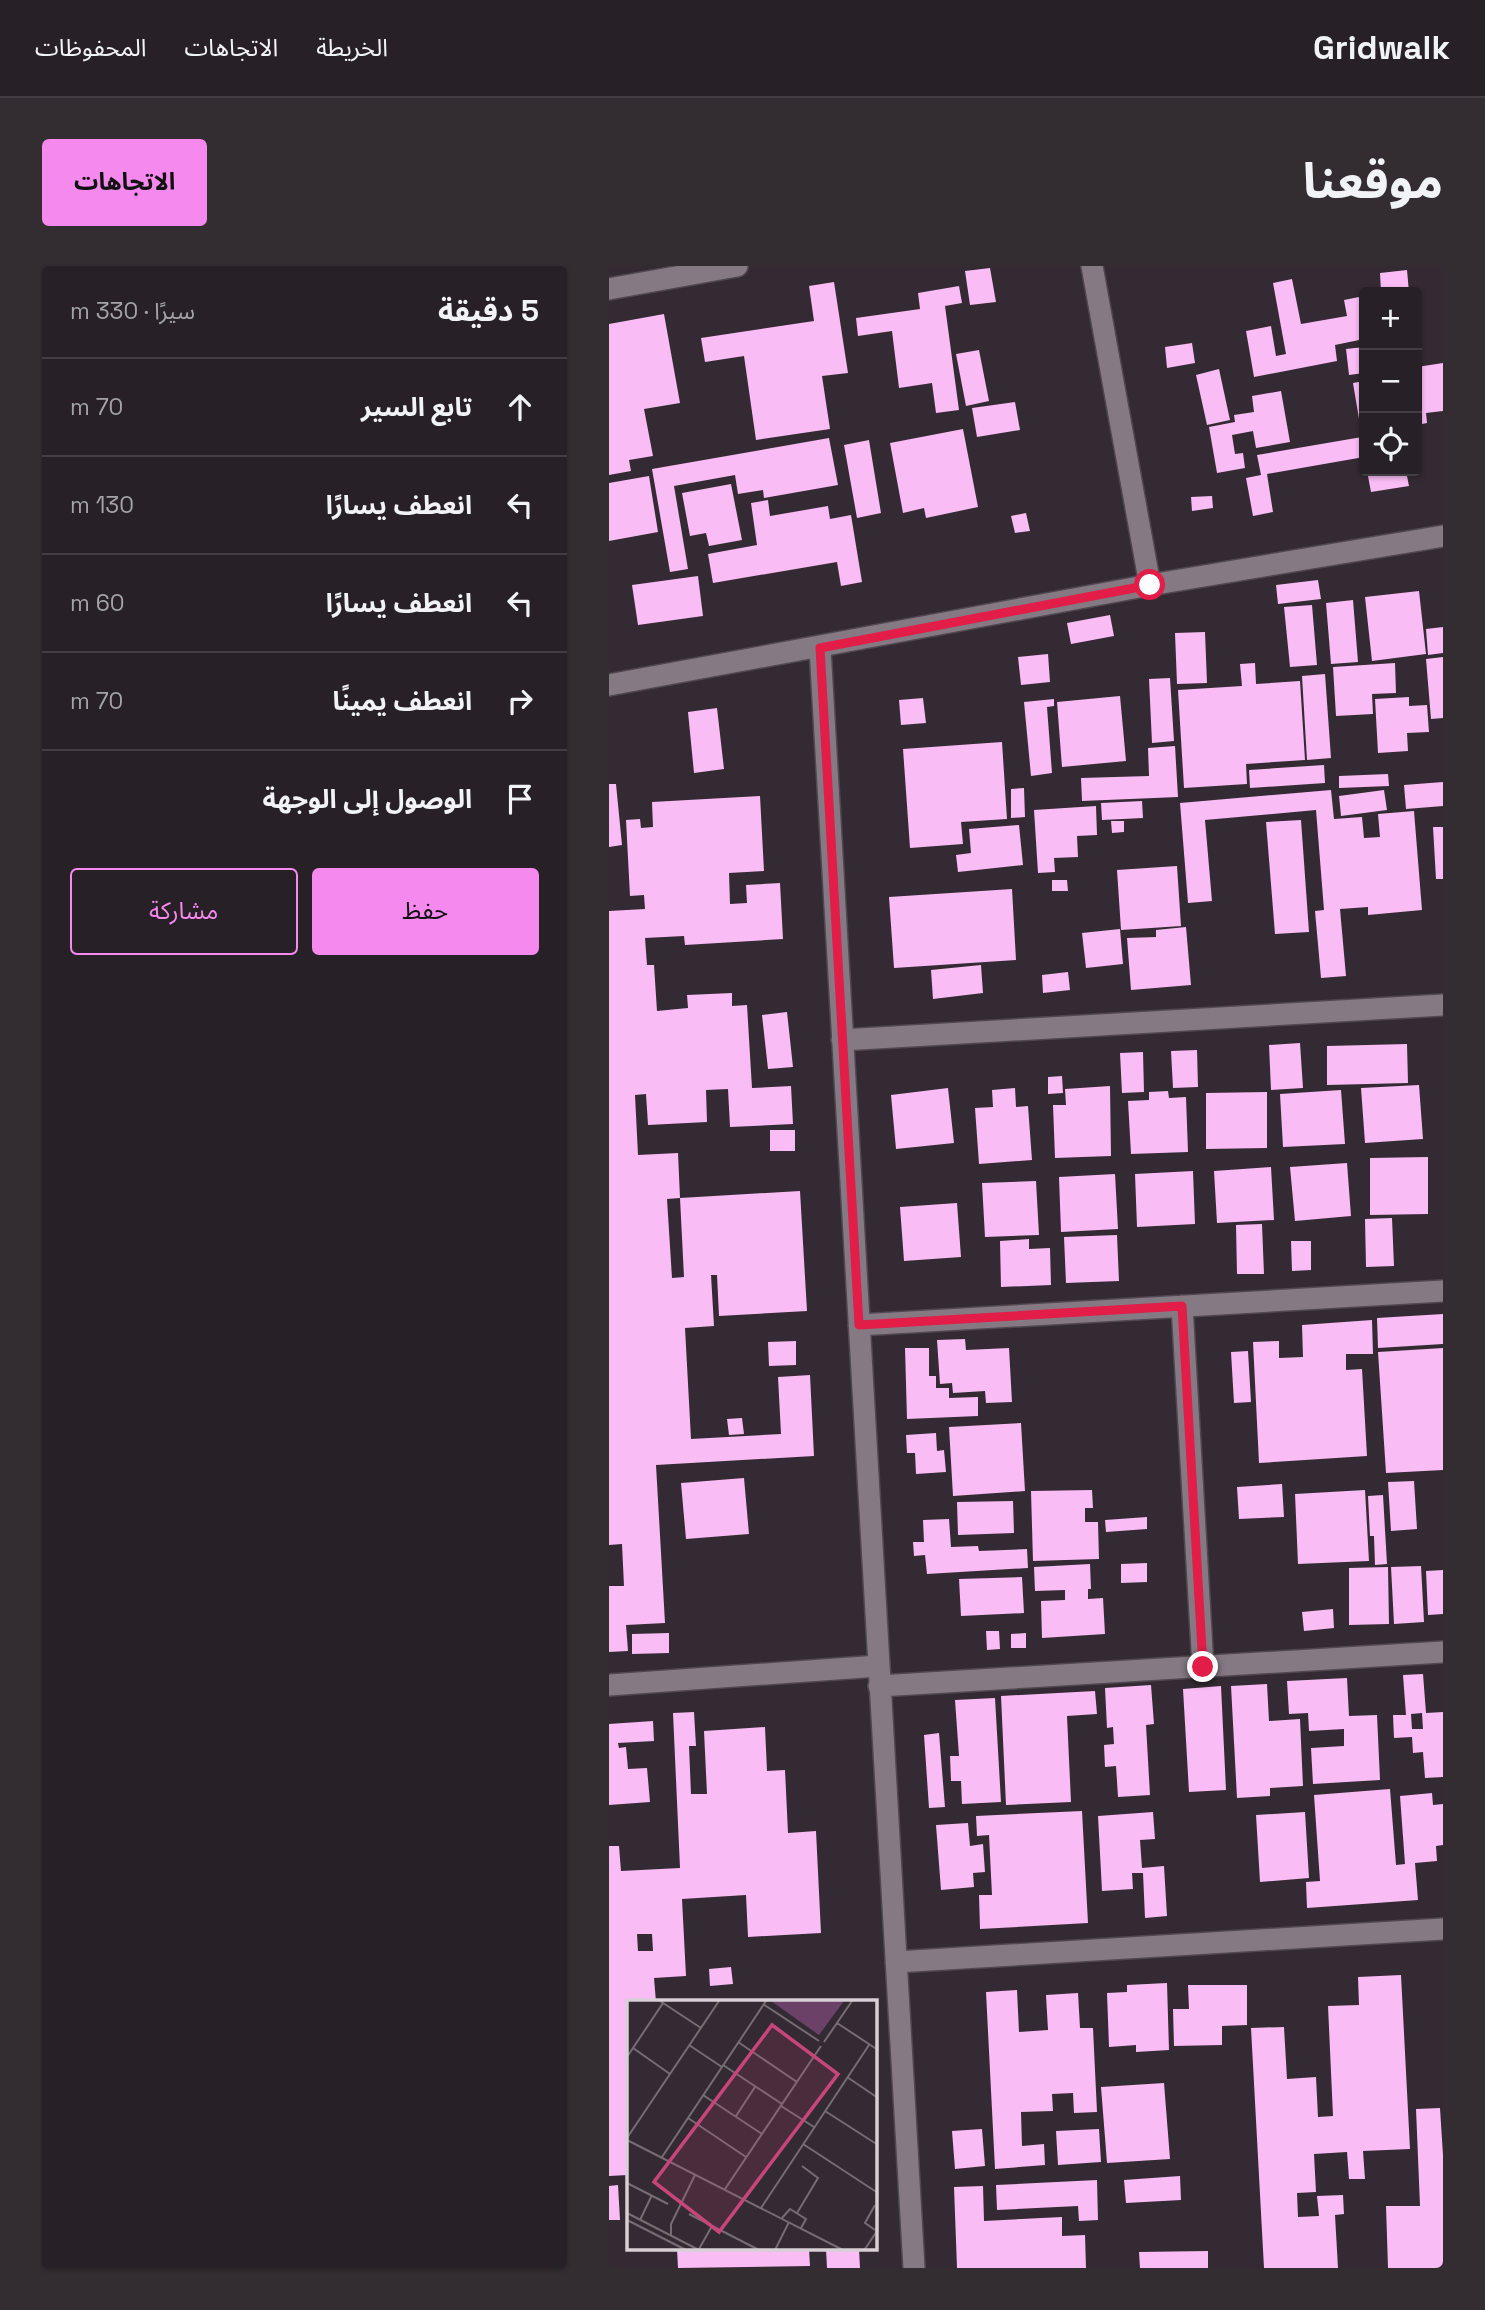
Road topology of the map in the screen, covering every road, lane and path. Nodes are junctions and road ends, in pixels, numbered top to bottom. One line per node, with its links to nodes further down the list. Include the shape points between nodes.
1 (737, 266): 3 (street)
2 (1092, 266): 6 (street)
3 (707, 269): 4 (street)
4 (609, 289)
5 (1443, 536): 6 (street)
6 (1150, 585): 7 (street)
7 (820, 648): 8 (street); 10 (street)
8 (609, 685)
9 (1443, 1005): 10 (street)
10 (842, 1040): 13 (street)
11 (1443, 1291): 12 (street)
12 (1182, 1306): 13 (street); 15 (street)
13 (859, 1325): 16 (street)
14 (1443, 1652): 15 (street)
15 (1203, 1667): 16 (street)
16 (879, 1676): 17 (street); 19 (street)
17 (609, 1685)
18 (1443, 1929): 19 (street)
19 (896, 1962): 20 (street)
20 (914, 2268)

